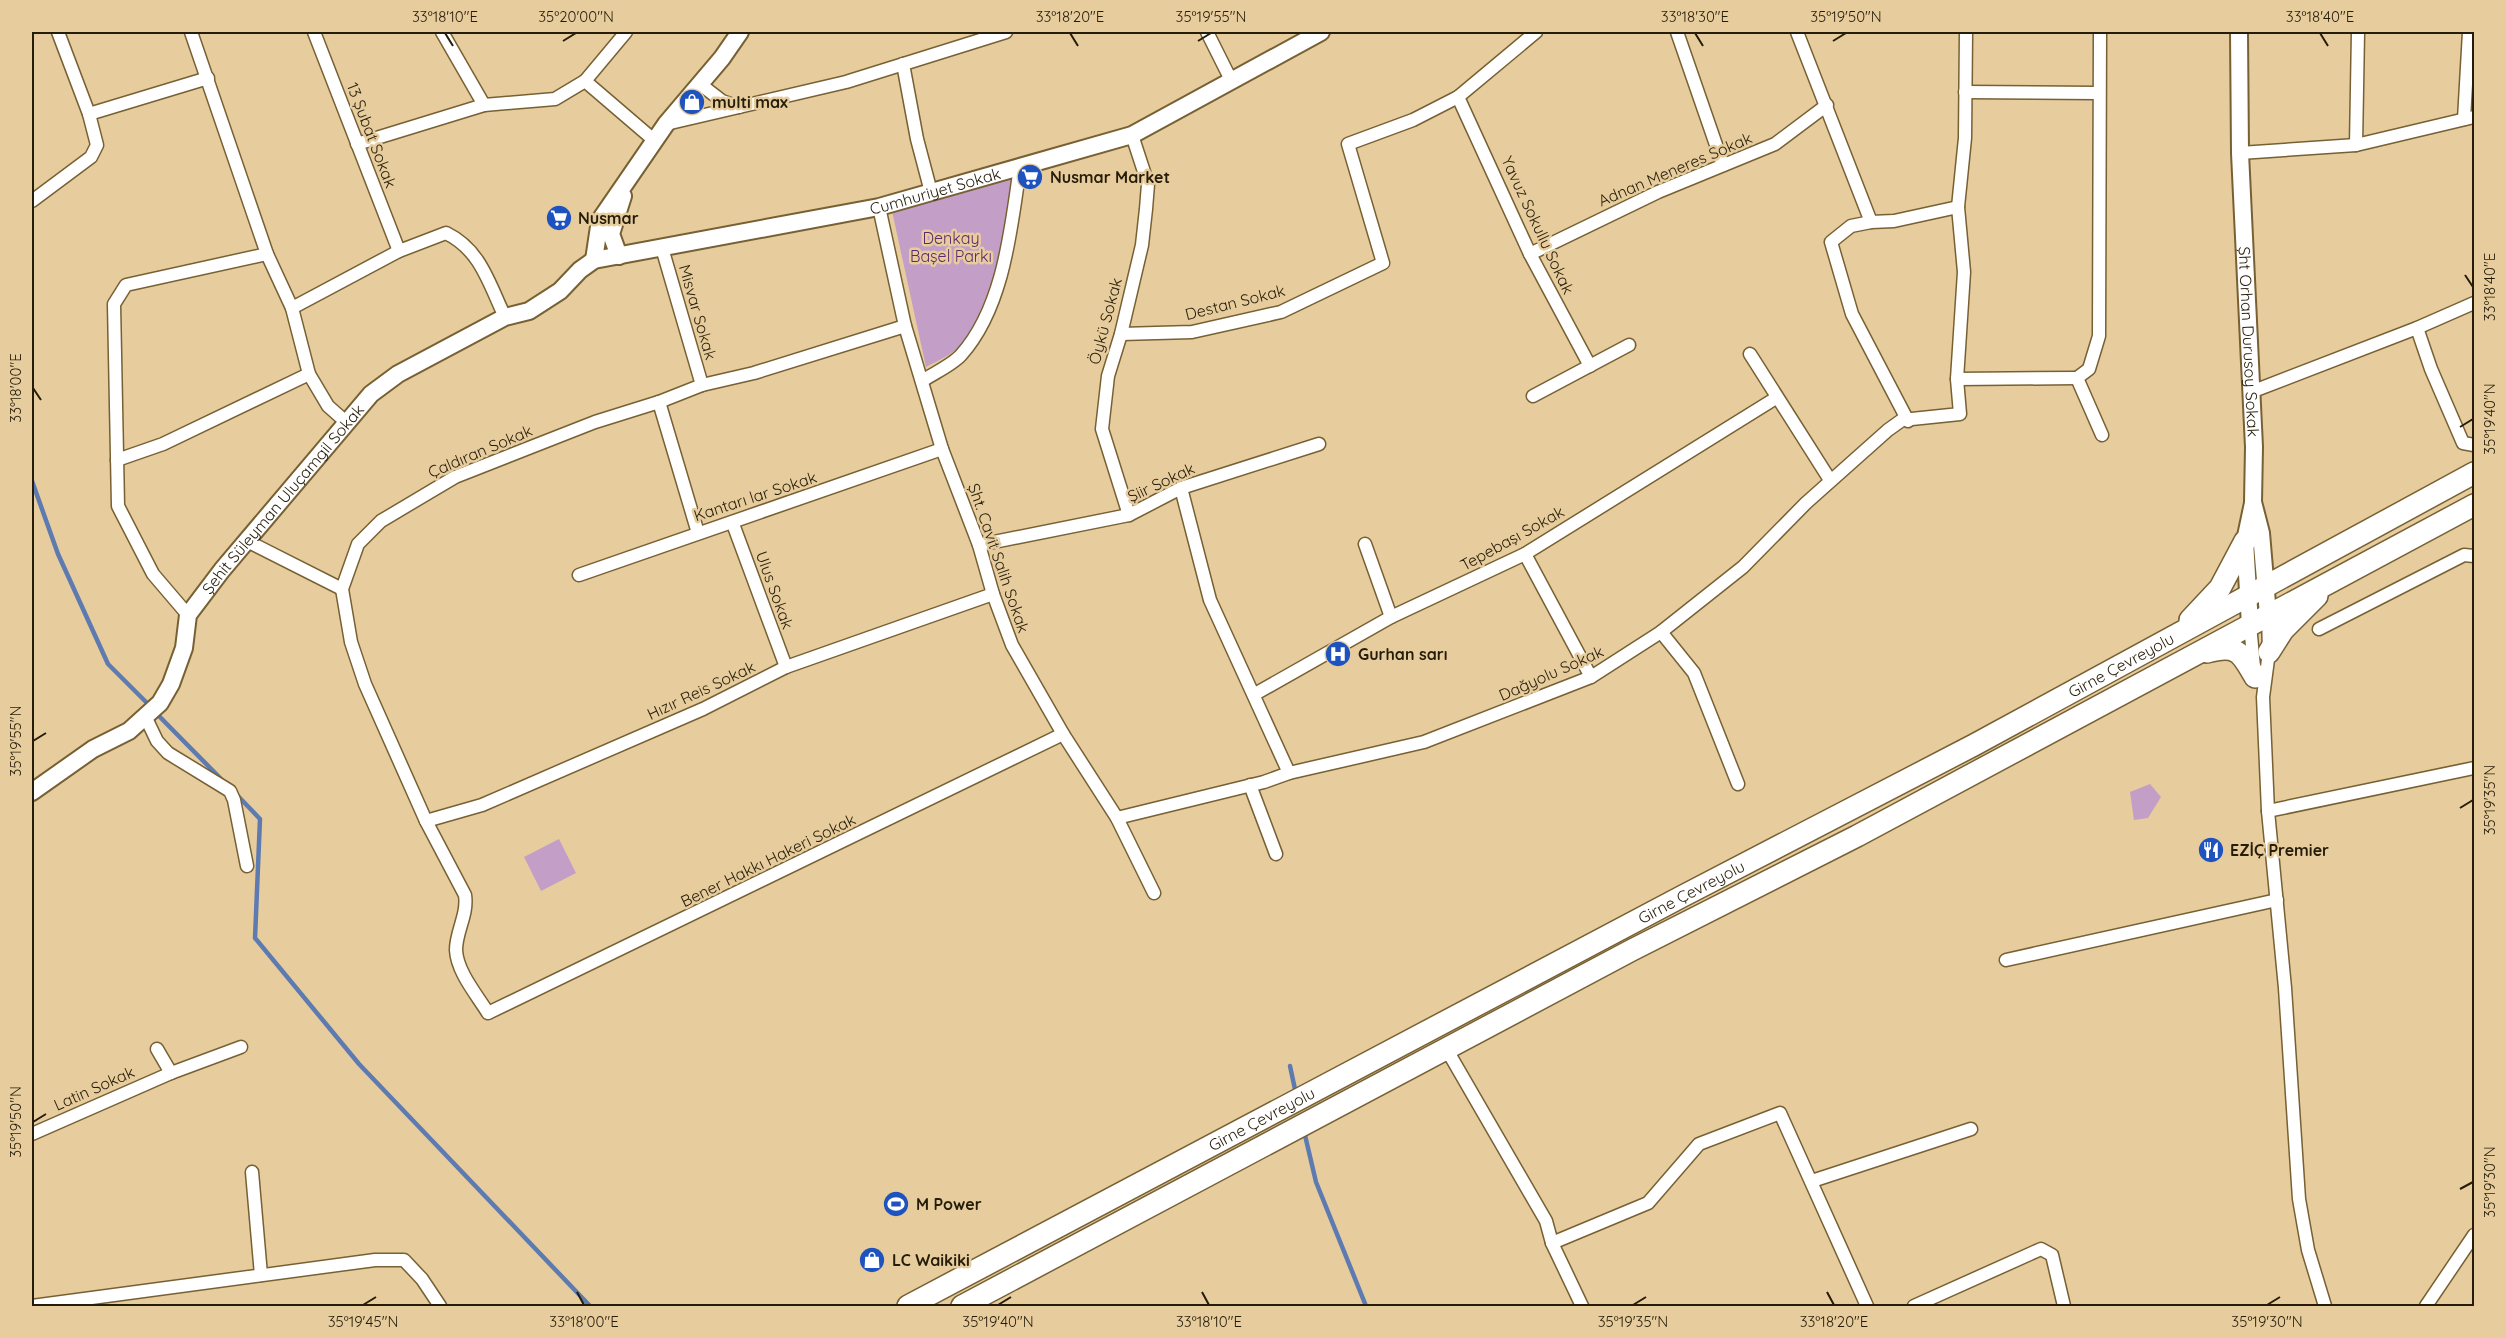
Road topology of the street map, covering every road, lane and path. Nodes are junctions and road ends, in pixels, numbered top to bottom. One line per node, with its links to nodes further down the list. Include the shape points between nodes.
1 (58, 32): 30 (street)
2 (191, 32): 20 (street)
3 (314, 32): 35 (street, 13 Şubat Sokak)
4 (442, 32): 27 (street)
5 (626, 32): 21 (street)
6 (740, 32): 23 (street)
7 (1006, 32): 18 (street)
8 (1207, 32): 22 (street)
9 (1321, 32): 22 (street, Cumhuriyet Sokak)
10 (1536, 32): 26 (street)
11 (1677, 32): 38 (street)
12 (1797, 32): 28 (street)
13 (1966, 32): 24 (street)
14 (2100, 32): 25 (street)
15 (2239, 32): 37 (street, Şht Orhan Durusoy Sokak)
16 (2358, 32): 36 (street)
17 (2469, 32): 31 (street)
18 (976, 35): 19 (street)
19 (903, 64): 29 (street); 41 (street)
20 (208, 78): 30 (street); 48 (street)
21 (585, 81): 27 (street, via 555,99); 34 (street)
22 (1232, 82): 33 (street, Cumhuriyet Sokak)
23 (700, 84): 29 (street, via 722,101); 32 (street)
24 (1965, 92): 25 (street); 44 (street)
25 (2097, 93): 62 (street, via 2099,336 2089,369)
26 (1458, 97): 49 (street, Yavuz Sokullu Sokak); 57 (street, Destan Sokak, via 1413,120 1348,144 1383,263 1281,312 1192,332)
27 (484, 105): 35 (street)
28 (1827, 105): 38 (street, Adnan Meneres Sokak, via 1775,144); 45 (street)
29 (740, 108): 32 (street)
30 (89, 114): 42 (street, via 97,146 91,157)
31 (2469, 118): 36 (street)
32 (666, 124): 34 (street)
33 (1132, 135): 39 (street, Cumhuriyet Sokak); 57 (street, Öykü Sokak, via 1148,184 1142,245)
34 (655, 141): 40 (street)
35 (357, 144): 47 (street, 13 Şubat Sokak)
36 (2356, 145): 37 (street)
37 (2240, 153): 66 (street, Şht Orhan Durusoy Sokak)
38 (1723, 165): 49 (street, Adnan Meneres Sokak)
39 (1020, 167): 41 (street, Cumhuriyet Sokak); 64 (street, via 1008,250 986,316 960,356)
40 (629, 178): 50 (street, via 611,234); 51 (street, via 600,220)
41 (931, 192): 43 (street, Cumhuriyet Sokak)
42 (32, 201)
43 (879, 207): 46 (street, Cumhuriyet Sokak); 55 (street, Şht. Cavit Salih Sokak)
44 (1958, 207): 45 (street); 63 (street, via 1964,272)
45 (1871, 222): 70 (street, via 1851,226 1831,242 1852,314)
46 (662, 248): 50 (street, Cumhuriyet Sokak); 65 (street, Misvar Sokak)
47 (399, 251): 53 (street); 54 (street, via 446,233 459,240 475,253)
48 (267, 254): 53 (street); 76 (street, via 126,285 114,304)
49 (1530, 254): 60 (street, Yavuz Sokullu Sokak)
50 (619, 256): 51 (street, Cumhuriyet Sokak)
51 (594, 260): 54 (street, Şehit Süleyman Uluçamgil Sokak, via 560,291 529,311)
52 (2475, 303): 56 (street)
53 (292, 308): 61 (street)
54 (505, 317): 71 (street, Şehit Süleyman Uluçamgil Sokak, via 398,374 371,394)
55 (906, 326): 64 (street, Şht. Cavit Salih Sokak); 65 (street, Çaldıran Sokak)
56 (2417, 328): 66 (street); 74 (street, via 2463,443)
57 (1121, 334): 82 (street, Öykü Sokak, via 1108,376 1102,429)
58 (1629, 345): 60 (street)
59 (1750, 354): 68 (street)
60 (1590, 366): 67 (street)
61 (309, 374): 71 (street, via 328,406); 76 (street, via 163,444)
62 (2077, 378): 63 (street); 72 (street)
63 (1957, 379): 70 (street, Dağyolu Sokak, via 1960,414)
64 (922, 381): 75 (street, Şht. Cavit Salih Sokak)
65 (702, 385): 69 (street, Çaldıran Sokak)
66 (2251, 392): 80 (street, Şht Orhan Durusoy Sokak)
67 (1533, 396)
68 (1776, 398): 78 (street); 89 (street, Tepebaşı Sokak)
69 (659, 402): 84 (street); 94 (street, Çaldıran Sokak, via 595,422 424,493 381,521 358,544)
70 (1908, 421): 78 (street, Dağyolu Sokak, via 1902,420 1888,430)
71 (346, 422): 85 (street, Şehit Süleyman Uluçamgil Sokak)
72 (2102, 435)
73 (1319, 444): 79 (street, Şiir Sokak)
74 (2475, 445)
75 (942, 449): 83 (street, Kantarı lar Sokak); 88 (street, Şht. Cavit Salih Sokak)
76 (117, 460): 97 (street, via 118,506 153,574)
77 (2475, 473): 93 (highway, Girne Çevreyolu)
78 (1830, 480): 101 (street, Dağyolu Sokak, via 1743,567)
79 (1180, 488): 82 (street, Şiir Sokak); 108 (street, via 1210,600)
80 (2253, 502): 86 (street); 93 (street, Şht Orhan Durusoy Sokak, via 2261,533)
81 (2475, 505): 92 (highway, Girne Çevreyolu)
82 (1129, 515): 88 (street, Şiir Sokak)
83 (733, 524): 84 (street, Kantarı lar Sokak); 105 (street, Ulus Sokak)
84 (698, 533): 91 (street, Kantarı lar Sokak)
85 (247, 541): 94 (street); 97 (street, Şehit Süleyman Uluçamgil Sokak)
86 (2245, 541): 96 (street); 102 (highway, via 2220,588)
87 (1365, 544): 98 (street)
88 (979, 545): 95 (street, Şht. Cavit Salih Sokak)
89 (1525, 554): 98 (street, Tepebaşı Sokak); 106 (street)
90 (2475, 556): 100 (street, via 2464,555)
91 (579, 575)
92 (2334, 579): 99 (highway, Girne Çevreyolu); 103 (highway, via 2283,630)
93 (2265, 587): 96 (highway, Girne Çevreyolu); 99 (street, Şht Orhan Durusoy Sokak)
94 (342, 589): 119 (street, Çaldıran Sokak, via 351,642 365,684)
95 (993, 594): 105 (street, Hızır Reis Sokak); 111 (street, Şht. Cavit Salih Sokak, via 1012,645)
96 (2247, 597): 99 (street); 102 (highway, Girne Çevreyolu)
97 (188, 615): 110 (street, via 184,648 171,684 160,703)
98 (1391, 617): 108 (street, Tepebaşı Sokak)
99 (2259, 620): 103 (street, Şht Orhan Durusoy Sokak); 104 (highway, Girne Çevreyolu); 107 (street)
100 (2319, 629)
101 (1661, 632): 106 (street, Dağyolu Sokak); 114 (street, via 1694,673)
102 (2175, 636): 139 (highway, Girne Çevreyolu)
103 (2269, 652): 109 (street, Şht Orhan Durusoy Sokak)
104 (2187, 657): 107 (highway, via 2221,648 2233,650 2244,658); 128 (highway, Girne Çevreyolu, via 1961,781)
105 (786, 667): 119 (street, Hızır Reis Sokak, via 703,709 483,805)
106 (1591, 677): 113 (street, Dağyolu Sokak, via 1424,742)
107 (2255, 677): 109 (street)
108 (1255, 694): 113 (street)
109 (2263, 697): 117 (street)
110 (145, 716): 116 (street, via 129,731 93,749); 121 (street, via 168,753 230,791)
111 (1063, 734): 118 (street, Şht. Cavit Salih Sokak); 125 (street, Bener Hakkı Hakeri Sokak)
112 (2475, 768): 117 (street)
113 (1289, 773): 115 (street, Dağyolu Sokak)
114 (1738, 784)
115 (1250, 785): 118 (street, Dağyolu Sokak); 120 (street)
116 (32, 792)
117 (2268, 811): 123 (street)
118 (1117, 818): 122 (street, Şht. Cavit Salih Sokak)
119 (426, 821): 125 (street, Çaldıran Sokak, via 465,895 467,908 456,949 459,964)
120 (1276, 854)
121 (247, 866)
122 (1154, 893)
123 (2277, 900): 124 (street); 145 (street, via 2299,1199 2308,1250)
124 (2006, 960)
125 (488, 1013)
126 (241, 1047): 129 (street, Latin Sokak)
127 (158, 1049): 129 (street)
128 (1447, 1050): 135 (street, via 1546,1221); 140 (highway, Girne Çevreyolu)
129 (171, 1072): 131 (street, Latin Sokak)
130 (1971, 1129): 133 (street)
131 (32, 1134)
132 (252, 1172): 136 (street)
133 (1812, 1181): 135 (street, via 1780,1113 1699,1144 1648,1203); 142 (street)
134 (2475, 1234): 146 (street)
135 (1552, 1243): 141 (street)
136 (261, 1275): 137 (street); 138 (street, via 375,1260 404,1260)
137 (32, 1306)
138 (440, 1306)
139 (908, 1306)
140 (962, 1306)
141 (1582, 1306)
142 (1867, 1306)
143 (1914, 1306): 144 (street, via 2041,1249 2052,1255)
144 (2064, 1306)
145 (2325, 1306)
146 (2426, 1306)

